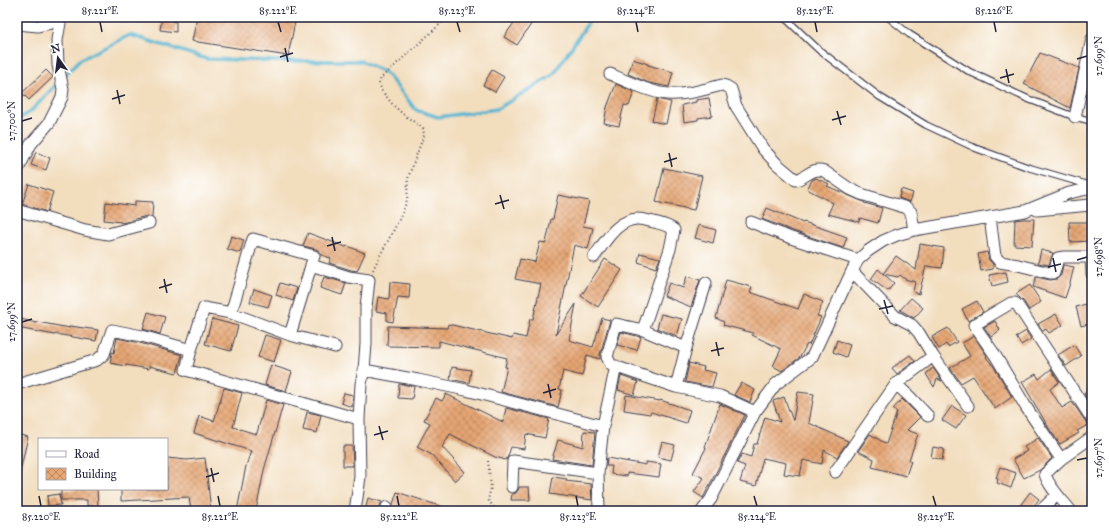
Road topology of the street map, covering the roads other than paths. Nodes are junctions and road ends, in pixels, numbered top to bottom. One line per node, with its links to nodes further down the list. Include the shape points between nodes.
1 (784, 17): 10 (lane, via 818,50 880,97 926,125 975,148)
2 (888, 17): 7 (lane, via 909,34 970,72 1028,99)
3 (60, 19): 4 (street, via 38,26); 9 (street, via 57,40 62,97 49,123 31,144)
4 (17, 24)
5 (1092, 39): 7 (street)
6 (610, 74): 17 (street, via 662,93 684,93 726,86 731,89 736,106 763,149 793,178 801,179 815,170 824,171 861,194 907,208 911,212)
7 (1075, 116): 8 (lane)
8 (1092, 121)
9 (17, 171)
10 (1092, 187): 12 (street, via 1069,193)
11 (1092, 205): 12 (street)
12 (1025, 211): 14 (street)
13 (17, 212): 16 (street, via 108,234)
14 (990, 217): 17 (street); 19 (street, via 996,256 1000,262 1054,273 1058,258)
15 (751, 222): 20 (street, via 790,238)
16 (149, 224)
17 (914, 230): 20 (street, via 883,241)
18 (594, 257): 26 (street, via 611,234 631,220 639,219 669,226 674,230)
19 (1091, 257): 23 (street)
20 (858, 260): 22 (street)
21 (311, 265): 25 (street, via 314,256 254,239); 27 (street); 33 (street, via 349,277 369,280)
22 (852, 271): 31 (street, via 895,316 919,332); 38 (street, via 812,357 776,384)
23 (1092, 274)
24 (706, 283): 29 (street)
25 (231, 313): 27 (street); 30 (street, via 204,308)
26 (643, 330): 29 (street); 32 (street, via 616,324 607,357 611,365)
27 (290, 335): 28 (street)
28 (335, 347)
29 (686, 348): 36 (street)
30 (191, 350): 34 (street, via 112,330 104,354 97,360); 40 (street, via 186,370)
31 (934, 356): 35 (street); 37 (street)
32 (616, 366): 36 (street); 42 (street)
33 (364, 370): 40 (street); 42 (street, via 466,390)
34 (17, 384)
35 (896, 384): 39 (street); 45 (street)
36 (676, 387): 38 (street, via 720,396)
37 (968, 406)
38 (755, 412): 51 (street, via 711,499)
39 (928, 416)
40 (359, 419): 49 (street, via 360,476)
41 (1092, 419): 44 (street, via 1015,303 974,325)
42 (603, 426): 46 (street)
43 (1092, 438): 44 (street)
44 (1061, 459): 48 (street, via 1046,474)
45 (836, 472)
46 (598, 473): 47 (street, via 513,456); 50 (street)
47 (512, 487)
48 (1057, 495): 52 (street); 53 (street)
49 (355, 511)
50 (599, 511)
51 (702, 511)
52 (1040, 511)
53 (1071, 511)

